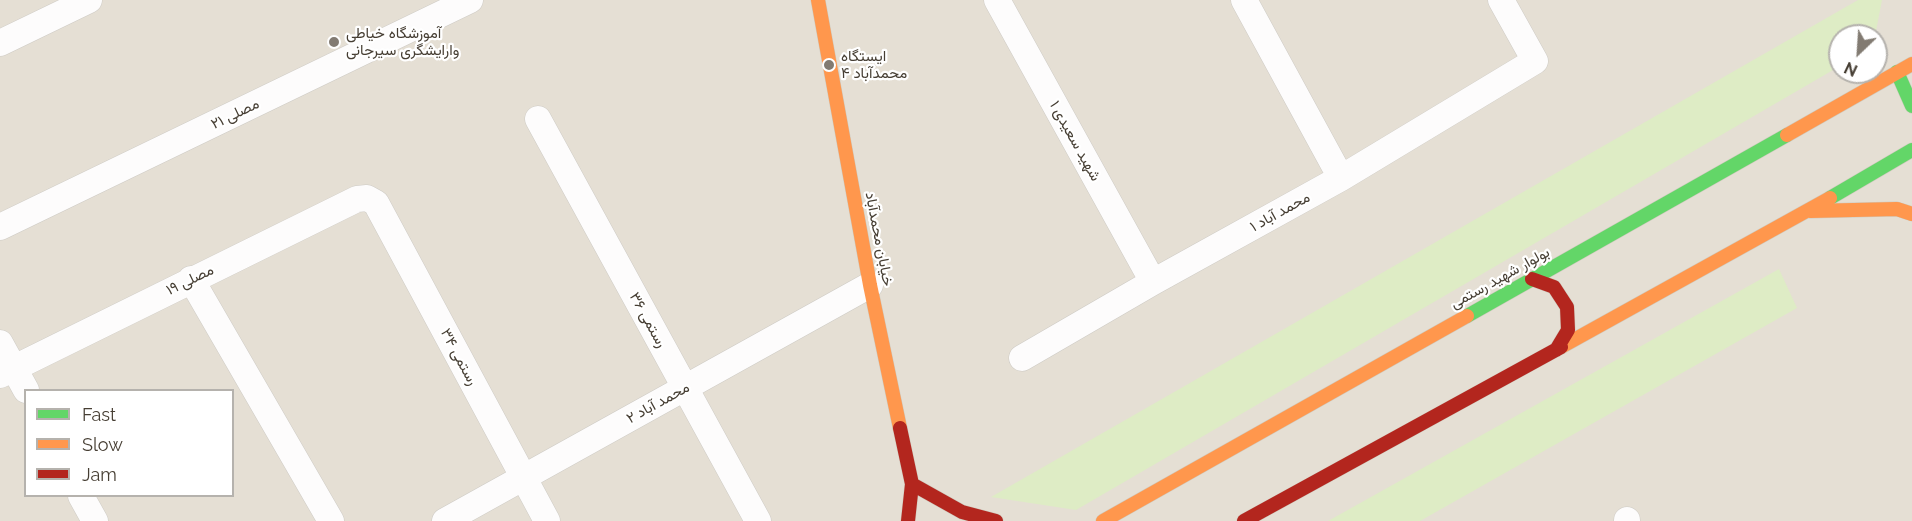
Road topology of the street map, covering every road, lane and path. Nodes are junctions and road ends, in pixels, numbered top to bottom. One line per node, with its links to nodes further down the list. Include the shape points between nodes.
1 (89, 0): 7 (street)
2 (470, 0): 17 (street, مصلی ۲۱)
3 (818, 0): 21 (main road, خیابان محمدآباد)
4 (997, 0): 20 (street, شهید سعیدی ۱)
5 (1244, 0): 13 (street)
6 (1501, 0): 13 (street, محمد آباد ۱, via 1536,61)
7 (0, 43)
8 (1912, 64): 9 (main road, بولوار شهید رستمی)
9 (1897, 72): 10 (main road); 19 (main road, بولوار شهید رستمی)
10 (1912, 106)
11 (538, 119): 26 (street, رستمی ۳۶)
12 (1912, 150): 15 (main road)
13 (1341, 178): 20 (street, محمد آباد ۱)
14 (367, 198): 18 (street, مصلی ۱۹, via 357,199); 27 (street, رستمی ۳۴, via 376,203)
15 (1808, 211): 16 (main road, via 1897,209); 23 (main road)
16 (1912, 214)
17 (0, 227)
18 (191, 279): 25 (street, مصلی ۱۹); 31 (street)
19 (1532, 279): 23 (main road, via 1554,287 1567,307 1568,330); 37 (main road, بولوار شهید رستمی)
20 (1153, 282): 24 (street, محمد آباد ۱)
21 (870, 285): 26 (street, محمد آباد ۲); 28 (main road, خیابان محمدآباد)
22 (0, 343): 25 (street)
23 (1556, 350): 38 (main road)
24 (1022, 358)
25 (13, 378)
26 (685, 388): 27 (street, محمد آباد ۲); 34 (street, رستمی ۳۶)
27 (523, 478): 32 (street, محمد آباد ۲); 33 (street, رستمی ۳۴)
28 (912, 484): 35 (main road, خیابان محمدآباد); 36 (main road, via 962,512)
29 (82, 497): 30 (street)
30 (95, 521)
31 (331, 521)
32 (446, 521)
33 (547, 521)
34 (758, 521)
35 (908, 521)
36 (996, 521)
37 (1103, 521)
38 (1244, 521)

